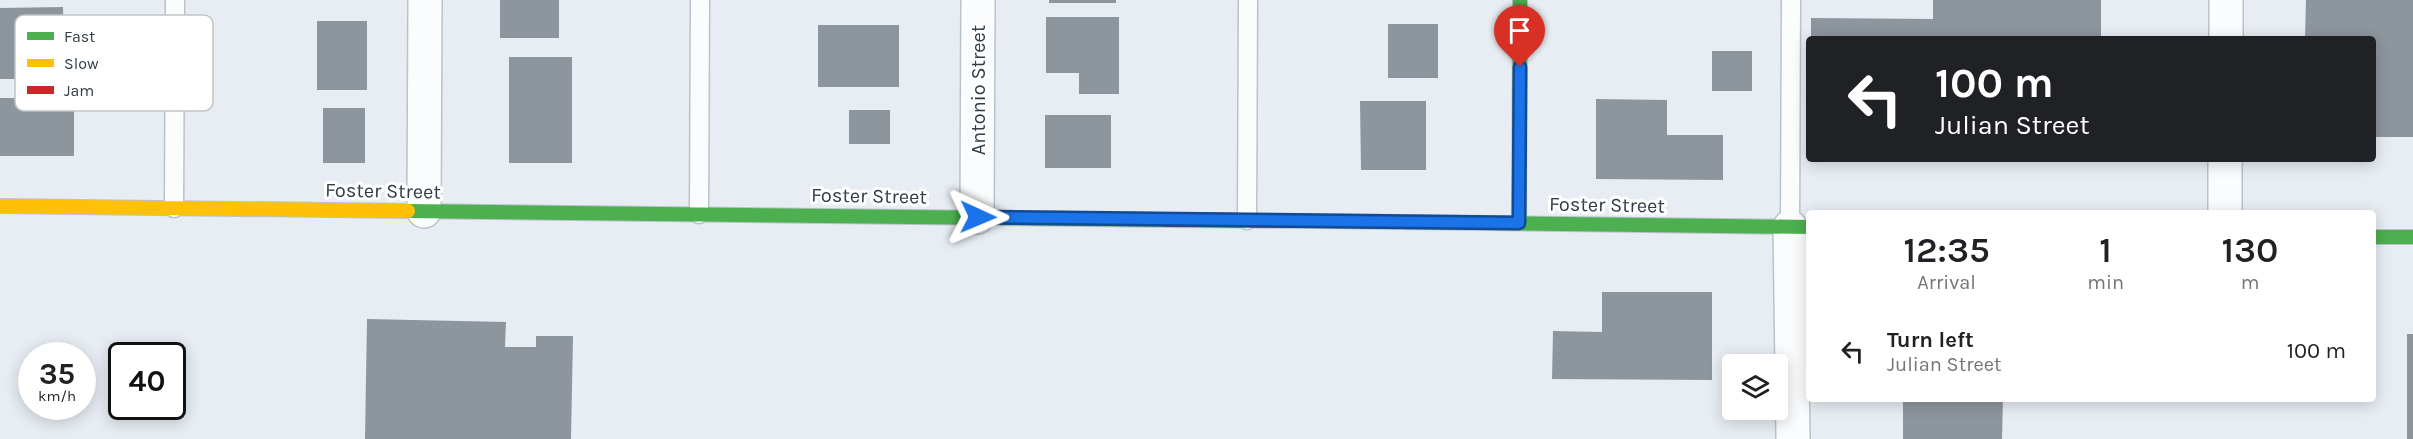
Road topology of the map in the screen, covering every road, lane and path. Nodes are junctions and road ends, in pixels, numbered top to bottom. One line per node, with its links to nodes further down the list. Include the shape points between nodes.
1 (175, 0): 9 (lane)
2 (425, 0): 16 (street)
3 (700, 0): 17 (lane)
4 (978, 0): 18 (street, Antonio Street)
5 (1248, 0): 19 (lane)
6 (1520, 0): 20 (street)
7 (1791, 0): 21 (lane)
8 (2226, 0): 10 (street)
9 (175, 15)
10 (2226, 36)
11 (174, 111): 14 (lane)
12 (2225, 162): 15 (street)
13 (0, 206): 14 (street, Foster Street)
14 (174, 208): 16 (street, Foster Street)
15 (2225, 210)
16 (424, 211): 17 (street, Foster Street)
17 (699, 214): 18 (street, Foster Street)
18 (978, 217): 19 (street, Foster Street)
19 (1247, 220): 20 (street, Foster Street)
20 (1519, 223): 21 (street, Foster Street)
21 (1800, 227): 24 (street)
22 (2376, 237): 23 (street)
23 (2413, 237)
24 (1793, 439)

